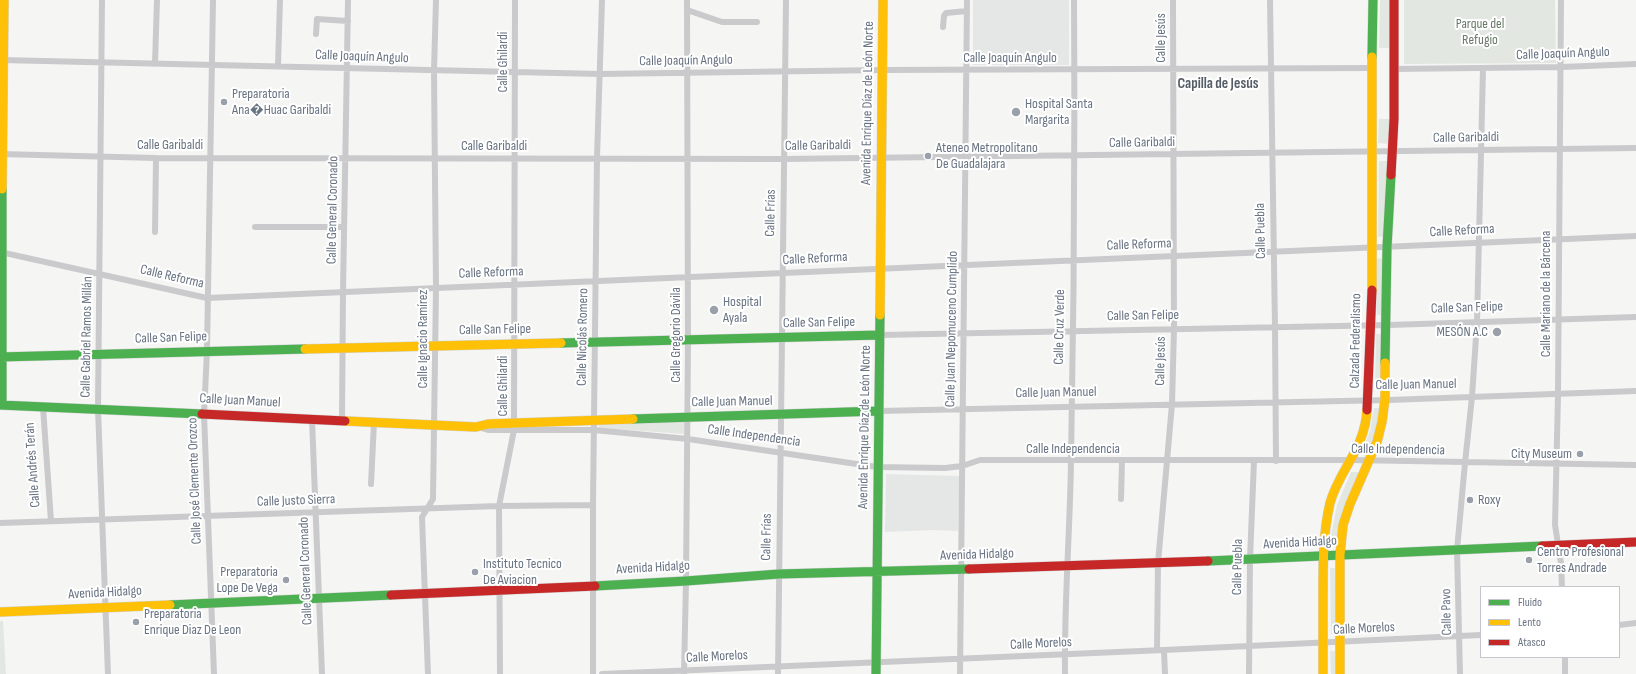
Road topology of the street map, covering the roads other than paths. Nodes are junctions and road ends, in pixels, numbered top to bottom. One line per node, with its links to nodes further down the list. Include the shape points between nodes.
1 (4, 0): 26 (main road)
2 (102, 0): 27 (street, Calle Gabriel Ramos Millán)
3 (157, 0): 28 (street)
4 (213, 0): 30 (street, Calle José Clemente Orozco)
5 (280, 0): 31 (street)
6 (348, 0): 22 (street, Calle General Coronado)
7 (436, 0): 42 (street, Calle Ignacio Ramírez)
8 (515, 0): 44 (street, Calle Ghilardi)
9 (602, 0): 46 (street, Calle Nicolás Romero)
10 (687, 0): 20 (street, Calle Gregorio Dávila)
11 (786, 0): 43 (street, Calle Frías)
12 (883, 0): 40 (main road, Avenida Enrique Díaz de León Norte)
13 (967, 0): 21 (street, Calle Juan Nepomuceno Cumplido)
14 (1074, 0): 36 (street, Calle Cruz Verde)
15 (1173, 0): 37 (street, Calle Jesús)
16 (1270, 0): 38 (street, Calle Puebla)
17 (1373, 0): 32 (main road, Calzada Federalismo)
18 (1394, 0): 39 (main road)
19 (1562, 0): 34 (street, Calle Mariano de la Bárcena)
20 (687, 10): 23 (street, via 722,22); 45 (street, Calle Gregorio Dávila)
21 (967, 11): 24 (street, via 946,13); 41 (street, Calle Juan Nepomuceno Cumplido)
22 (348, 21): 25 (street, via 317,19); 35 (street, Calle General Coronado)
23 (757, 22)
24 (943, 28)
25 (316, 34)
26 (2, 60): 27 (street, Calle Joaquín Angulo); 53 (main road)
27 (101, 62): 28 (street, Calle Joaquín Angulo); 56 (street, Calle Gabriel Ramos Millán)
28 (155, 64): 30 (street, Calle Joaquín Angulo)
29 (1636, 64): 34 (street, Calle Joaquín Angulo)
30 (212, 65): 31 (street, Calle Joaquín Angulo); 57 (street, Calle José Clemente Orozco)
31 (278, 66): 35 (street, Calle Joaquín Angulo)
32 (1372, 68): 38 (street, Calle Joaquín Angulo); 50 (main road, Calzada Federalismo)
33 (1483, 68): 34 (street, Calle Joaquín Angulo); 39 (street, Calle Joaquín Angulo); 48 (street, Calle Pavo)
34 (1562, 68): 49 (street, Calle Mariano de la Bárcena)
35 (347, 69): 42 (street, Calle Joaquín Angulo); 58 (street, Calle General Coronado)
36 (1075, 69): 37 (street, Calle Joaquín Angulo); 41 (street, Calle Joaquín Angulo); 55 (street, Calle Cruz Verde)
37 (1173, 69): 38 (street, Calle Joaquín Angulo); 54 (street, Calle Jesús)
38 (1271, 69): 52 (street, Calle Puebla)
39 (1394, 69): 51 (main road)
40 (883, 70): 41 (street, Calle Joaquín Angulo); 43 (street, Calle Joaquín Angulo); 65 (main road, Avenida Enrique Díaz de León Norte)
41 (966, 70): 59 (street, Calle Juan Nepomuceno Cumplido)
42 (434, 71): 44 (street, Calle Joaquín Angulo); 61 (street, Calle Ignacio Ramírez)
43 (785, 71): 45 (street, Calle Joaquín Angulo); 66 (street, Calle Frías)
44 (514, 72): 46 (street, Calle Joaquín Angulo); 62 (street, Calle Ghilardi)
45 (688, 72): 46 (street, Calle Joaquín Angulo); 64 (street, Calle Gregorio Dávila)
46 (600, 74): 63 (street, Calle Nicolás Romero)
47 (1636, 148): 49 (street, Calle Garibaldi)
48 (1481, 150): 49 (street, Calle Garibaldi); 51 (street, Calle Garibaldi); 72 (street, Calle Pavo)
49 (1560, 150): 71 (street, Calle Mariano de la Bárcena)
50 (1372, 152): 51 (street, Calle Garibaldi); 52 (street, Calle Garibaldi); 73 (main road, Calzada Federalismo)
51 (1393, 152): 74 (main road)
52 (1272, 153): 54 (street, Calle Garibaldi); 75 (street, Calle Puebla)
53 (1, 154): 56 (street, Calle Garibaldi); 76 (main road)
54 (1172, 154): 55 (street, Calle Garibaldi); 77 (street, Calle Jesús)
55 (1075, 156): 59 (street, Calle Garibaldi); 78 (street, Calle Cruz Verde)
56 (101, 157): 60 (street, Calle Garibaldi); 82 (street, Calle Gabriel Ramos Millán)
57 (210, 157): 58 (street, Calle Garibaldi); 60 (street, Calle Garibaldi); 88 (street, Calle José Clemente Orozco)
58 (346, 157): 61 (street, Calle Garibaldi); 68 (street, Calle General Coronado)
59 (966, 157): 65 (street, Calle Garibaldi); 79 (street, Calle Juan Nepomuceno Cumplido)
60 (156, 158): 69 (street)
61 (436, 158): 62 (street, Calle Garibaldi); 86 (street, Calle Ignacio Ramírez)
62 (516, 158): 63 (street, Calle Garibaldi); 85 (street, Calle Ghilardi)
63 (597, 158): 64 (street, Calle Garibaldi); 84 (street, Calle Nicolás Romero)
64 (687, 158): 66 (street, Calle Garibaldi); 83 (street, Calle Gregorio Dávila)
65 (882, 158): 66 (street, Calle Garibaldi); 80 (main road, Avenida Enrique Díaz de León Norte)
66 (784, 159): 81 (street, Calle Frías)
67 (255, 227): 68 (street)
68 (344, 227): 87 (street, Calle General Coronado)
69 (155, 232)
70 (1636, 236): 71 (street, Calle Reforma)
71 (1559, 239): 72 (street, Calle Reforma); 90 (street, Calle Mariano de la Bárcena)
72 (1479, 242): 74 (street, Calle Reforma); 91 (street, Calle Pavo)
73 (1372, 247): 74 (street, Calle Reforma); 75 (street, Calle Reforma); 92 (main road, Calzada Federalismo)
74 (1387, 247): 93 (main road)
75 (1274, 251): 77 (street, Calle Reforma); 94 (street, Calle Puebla)
76 (1, 252): 82 (street, Calle Reforma); 107 (main road)
77 (1172, 255): 78 (street, Calle Reforma); 95 (street, Calle Jesús)
78 (1073, 260): 79 (street, Calle Reforma); 96 (street, Calle Cruz Verde)
79 (964, 264): 80 (street, Calle Reforma); 97 (street, Calle Juan Nepomuceno Cumplido)
80 (880, 268): 81 (street, Calle Reforma); 98 (main road, Avenida Enrique Díaz de León Norte)
81 (782, 272): 83 (street, Calle Reforma); 99 (street, Calle Frías)
82 (100, 273): 88 (street, Calle Reforma); 106 (street, Calle Gabriel Ramos Millán)
83 (688, 276): 84 (street, Calle Reforma); 100 (street, Calle Gregorio Dávila)
84 (596, 281): 85 (street, Calle Reforma); 101 (street, Calle Nicolás Romero)
85 (515, 284): 86 (street, Calle Reforma); 102 (street, Calle Ghilardi)
86 (436, 288): 87 (street, Calle Reforma); 103 (street, Calle Ignacio Ramírez)
87 (343, 292): 88 (street, Calle Reforma); 104 (street, Calle General Coronado)
88 (207, 298): 105 (street, Calle José Clemente Orozco)
89 (1636, 317): 90 (street, Calle San Felipe)
90 (1558, 320): 91 (street, Calle San Felipe); 109 (street, Calle Mariano de la Bárcena)
91 (1477, 322): 93 (street, Calle San Felipe); 110 (street, Calle Pavo)
92 (1370, 325): 93 (street, Calle San Felipe); 94 (street, Calle San Felipe); 112 (main road, Calzada Federalismo)
93 (1386, 325): 111 (main road)
94 (1275, 327): 95 (street, Calle San Felipe); 113 (street, Calle Puebla)
95 (1174, 329): 96 (street, Calle San Felipe); 114 (street, Calle Jesús)
96 (1073, 331): 97 (street, Calle San Felipe); 117 (street, Calle Cruz Verde)
97 (964, 334): 98 (street, Calle San Felipe); 119 (street, Calle Juan Nepomuceno Cumplido)
98 (880, 335): 99 (main road, Calle San Felipe); 120 (main road, Avenida Enrique Díaz de León Norte)
99 (781, 338): 100 (main road, Calle San Felipe); 122 (street, Calle Frías)
100 (688, 340): 101 (main road, Calle San Felipe); 123 (street, Calle Gregorio Dávila)
101 (595, 342): 102 (main road, Calle San Felipe); 129 (street, Calle Nicolás Romero)
102 (515, 344): 103 (main road, Calle San Felipe); 128 (street, Calle Ghilardi)
103 (435, 346): 104 (main road, Calle San Felipe); 127 (street, Calle Ignacio Ramírez)
104 (343, 348): 105 (main road, Calle San Felipe); 125 (street, Calle General Coronado)
105 (207, 351): 106 (main road, Calle San Felipe); 121 (street, Calle José Clemente Orozco)
106 (98, 354): 107 (main road, Calle San Felipe); 118 (street, Calle Gabriel Ramos Millán)
107 (2, 357): 115 (main road)
108 (1636, 391): 109 (street, Calle Juan Manuel)
109 (1558, 395): 110 (street, Calle Juan Manuel); 140 (street, Calle Mariano de la Bárcena)
110 (1472, 397): 111 (street, Calle Juan Manuel); 139 (street, Calle Pavo)
111 (1385, 399): 112 (street, Calle Juan Manuel); 138 (main road, via 1380,428)
112 (1368, 400): 113 (street, Calle Juan Manuel); 133 (main road, Calzada Federalismo, via 1368,416 1364,431)
113 (1275, 402): 114 (street, Calle Juan Manuel); 137 (street, Calle Puebla)
114 (1172, 404): 117 (street, Calle Juan Manuel); 132 (street, Calle Jesús)
115 (1, 405): 116 (main road, Calle Juan Manuel)
116 (43, 407): 118 (main road, Calle Juan Manuel); 152 (street, Calle Andrés Terán)
117 (1071, 407): 119 (street, Calle Juan Manuel); 134 (street, Calle Cruz Verde)
118 (98, 409): 121 (main road, Calle Juan Manuel); 151 (street, Calle Gabriel Ramos Millán)
119 (963, 409): 120 (street, Calle Juan Manuel); 142 (street, Calle Juan Nepomuceno Cumplido)
120 (879, 411): 122 (main road, Calle Juan Manuel); 143 (main road, Avenida Enrique Díaz de León Norte)
121 (204, 414): 124 (main road, Calle Juan Manuel); 150 (street, Calle José Clemente Orozco)
122 (780, 415): 123 (main road, Calle Juan Manuel); 131 (street, Calle Frías)
123 (688, 417): 129 (main road, Calle Juan Manuel); 130 (street, Calle Gregorio Dávila)
124 (312, 419): 125 (main road, Calle Juan Manuel); 149 (street, Calle General Coronado)
125 (342, 420): 126 (main road, Calle Juan Manuel)
126 (374, 422): 127 (main road, Calle Juan Manuel); 144 (street)
127 (434, 425): 128 (main road, Calle Juan Manuel); 148 (street, Calle Ignacio Ramírez, via 433,499)
128 (514, 426): 129 (main road, Calle Juan Manuel); 147 (street, Calle Ghilardi)
129 (594, 426): 130 (street, Calle Independencia); 146 (street, Calle Nicolás Romero)
130 (688, 439): 131 (street, Calle Independencia); 165 (street, Calle Gregorio Dávila)
131 (780, 452): 143 (street, Calle Independencia); 164 (street, Calle Frías)
132 (1168, 460): 135 (street, Calle Independencia); 136 (street, Calle Independencia); 160 (street, Calle Jesús)
133 (1351, 460): 137 (street, Calle Independencia); 138 (street, Calle Independencia); 158 (main road, Calzada Federalismo, via 1331,501)
134 (1071, 461): 135 (street, Calle Independencia); 142 (street, Calle Independencia, via 980,460); 161 (street, Calle Cruz Verde)
135 (1122, 461): 145 (street)
136 (1254, 461): 137 (street, Calle Independencia); 159 (street, Calle Puebla)
137 (1276, 461)
138 (1369, 462): 139 (street, Calle Independencia); 157 (main road, via 1343,525)
139 (1465, 463): 140 (street, Calle Independencia); 156 (street, Calle Pavo)
140 (1556, 464): 141 (street, Calle Independencia); 155 (street, Calle Mariano de la Bárcena, via 1555,525)
141 (1636, 465)
142 (962, 466): 143 (street, Calle Independencia); 162 (street, Calle Juan Nepomuceno Cumplido)
143 (877, 467): 163 (main road, Avenida Enrique Díaz de León Norte)
144 (371, 484)
145 (1121, 499)
146 (593, 505): 147 (street, Calle Justo Sierra); 166 (street, Calle Nicolás Romero)
147 (499, 506): 148 (street, Calle Justo Sierra); 168 (street, Calle Ghilardi)
148 (427, 508): 149 (street, Calle Justo Sierra); 169 (street, Calle Ignacio Ramírez, via 422,517)
149 (315, 512): 150 (street, Calle Justo Sierra); 170 (street, Calle General Coronado)
150 (208, 517): 151 (street, Calle Justo Sierra); 171 (street, Calle José Clemente Orozco)
151 (102, 520): 152 (street, Calle Justo Sierra); 172 (street, Calle Gabriel Ramos Millán)
152 (50, 521): 153 (street, Calle Justo Sierra)
153 (0, 523)
154 (1636, 542): 155 (main road, Avenida Hidalgo)
155 (1558, 545): 156 (main road, Avenida Hidalgo); 167 (street, Calle Mariano de la Bárcena)
156 (1457, 550): 157 (main road, Avenida Hidalgo); 177 (street, Calle Pavo)
157 (1340, 555): 158 (main road, Avenida Hidalgo); 178 (main road)
158 (1323, 556): 159 (main road, Avenida Hidalgo); 179 (main road, Calzada Federalismo)
159 (1250, 559): 160 (main road, Avenida Hidalgo); 180 (street, Calle Puebla)
160 (1158, 564): 161 (main road, Avenida Hidalgo); 181 (street, Calle Jesús)
161 (1067, 567): 162 (main road, Avenida Hidalgo); 183 (street, Calle Cruz Verde)
162 (962, 570): 163 (main road, Avenida Hidalgo); 185 (street, Calle Juan Nepomuceno Cumplido)
163 (877, 571): 164 (main road, Avenida Hidalgo); 186 (main road, Avenida Enrique Díaz de León Norte)
164 (779, 574): 165 (main road, Avenida Hidalgo); 187 (street, Calle Frías)
165 (686, 581): 166 (main road, Avenida Hidalgo); 188 (street, Calle Gregorio Dávila)
166 (594, 585): 168 (main road, Avenida Hidalgo); 194 (street, Calle Nicolás Romero)
167 (1562, 586)
168 (500, 590): 169 (main road, Avenida Hidalgo); 193 (street, Calle Ghilardi)
169 (425, 594): 170 (main road, Avenida Hidalgo); 192 (street, Calle Ignacio Ramírez)
170 (319, 598): 171 (main road, Avenida Hidalgo); 191 (street, Calle General Coronado)
171 (212, 602): 172 (main road, Avenida Hidalgo); 190 (street, Calle José Clemente Orozco)
172 (105, 607): 173 (main road, Avenida Hidalgo); 189 (street, Calle Gabriel Ramos Millán)
173 (0, 612)
174 (1636, 624): 175 (street)
175 (1620, 625)
176 (1480, 635): 177 (street, Calle Morelos)
177 (1459, 636): 178 (street, Calle Morelos); 204 (street, Calle Pavo)
178 (1340, 642): 179 (street, Calle Morelos); 203 (main road)
179 (1323, 643): 180 (street, Calle Morelos); 202 (main road, Calzada Federalismo)
180 (1249, 646): 182 (street, Calle Morelos); 201 (street, Calle Puebla)
181 (1156, 650): 182 (street, Calle Morelos); 183 (street, Calle Morelos)
182 (1164, 650): 200 (street)
183 (1065, 654): 185 (street, Calle Morelos); 199 (street, Calle Cruz Verde)
184 (1565, 658): 205 (street)
185 (960, 659): 186 (street, Calle Morelos); 198 (street, Calle Juan Nepomuceno Cumplido)
186 (876, 663): 187 (street, Calle Morelos); 197 (main road, Avenida Enrique Díaz de León Norte)
187 (778, 666): 188 (street, Calle Morelos); 196 (street, Calle Frías)
188 (684, 672): 195 (street, Calle Morelos)
189 (108, 674)
190 (214, 674)
191 (322, 674)
192 (428, 674)
193 (500, 674)
194 (593, 674)
195 (602, 674)
196 (778, 674)
197 (876, 674)
198 (960, 674)
199 (1065, 674)
200 (1165, 674)
201 (1249, 674)
202 (1323, 674)
203 (1340, 674)
204 (1460, 674)
205 (1565, 674)

